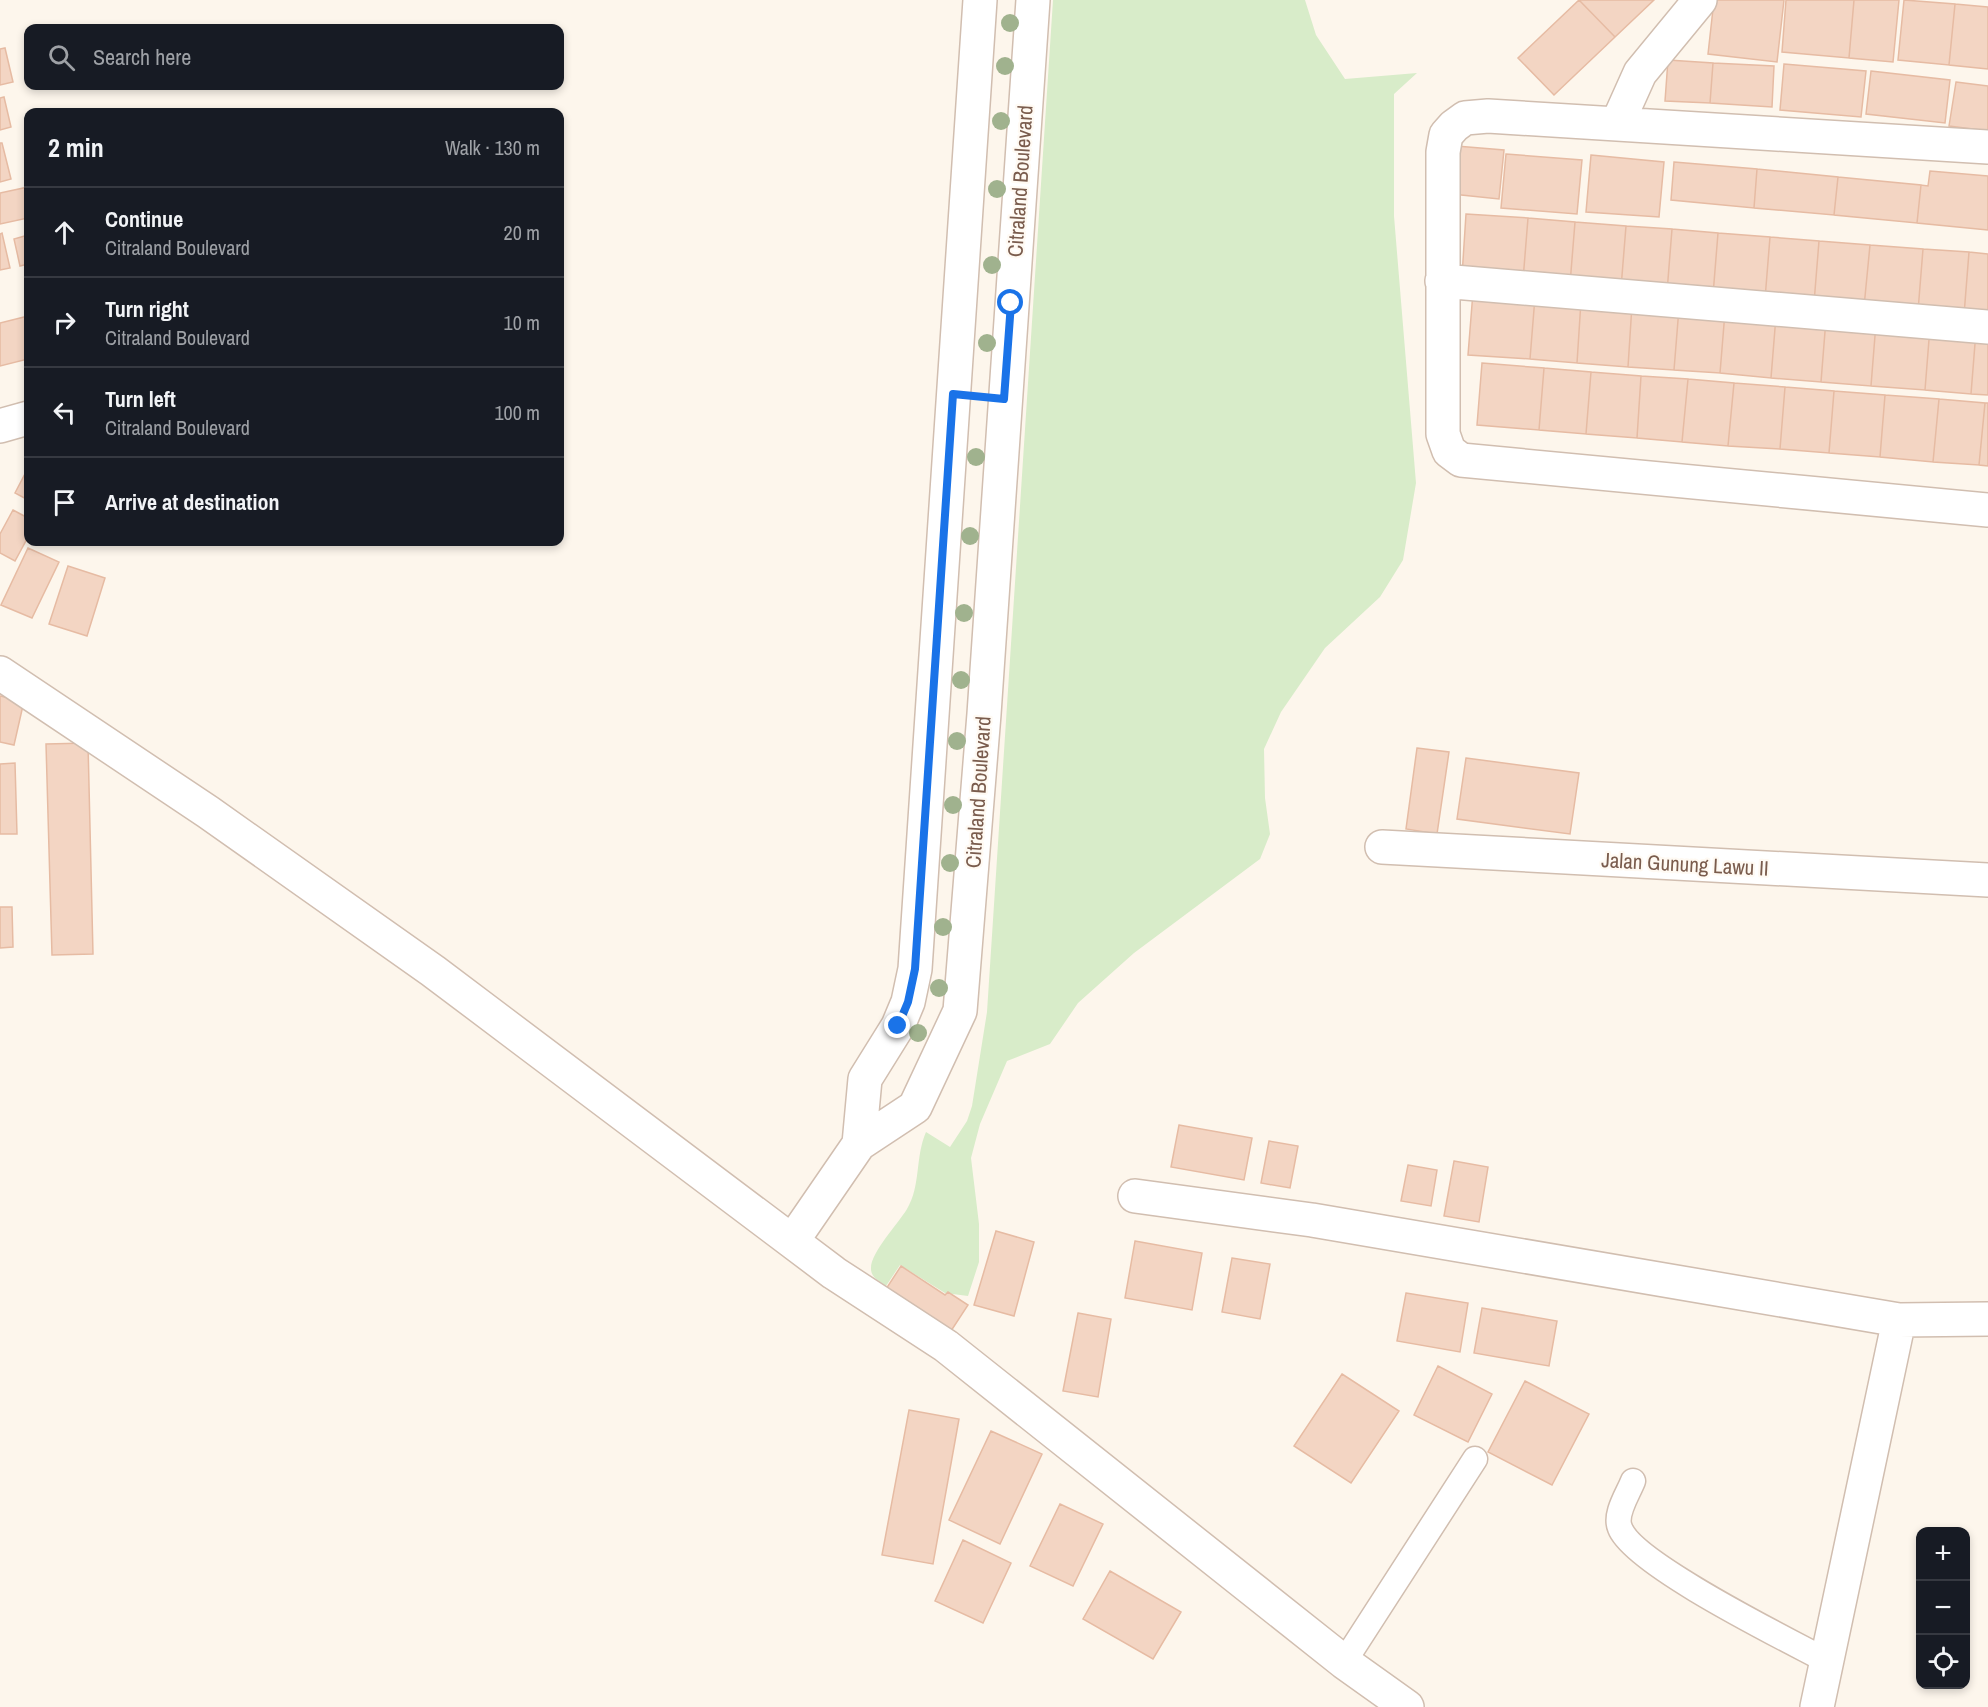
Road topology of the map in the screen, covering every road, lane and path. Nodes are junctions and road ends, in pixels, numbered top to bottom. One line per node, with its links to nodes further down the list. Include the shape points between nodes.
1 (980, 0): 8 (street, Citraland Boulevard)
2 (1034, 0): 9 (street, Citraland Boulevard)
3 (1700, 0): 4 (street, via 1640,73)
4 (1618, 122): 5 (street); 6 (street, via 1488,116 1465,118 1454,126 1446,135 1443,152)
5 (1988, 147)
6 (1442, 281): 7 (street); 12 (street, via 1443,434 1449,451 1461,460)
7 (1988, 327)
8 (953, 394): 9 (street); 16 (street, Citraland Boulevard, via 915,969 898,1026 865,1079)
9 (1004, 399): 16 (street, Citraland Boulevard, via 960,1011 915,1107)
10 (24, 419): 11 (street)
11 (0, 426)
12 (1988, 510)
13 (0, 673): 18 (street, via 208,812 433,971)
14 (1382, 847): 15 (street, Jalan Gunung Lawu II)
15 (1988, 880)
16 (859, 1144): 18 (street, Citraland Boulevard)
17 (1135, 1196): 20 (street, via 1312,1220)
18 (793, 1240): 24 (street, via 834,1273 946,1346)
19 (1988, 1319): 20 (street)
20 (1899, 1320): 23 (street)
21 (1475, 1459): 24 (lane)
22 (1633, 1481): 23 (lane, via 1619,1515 1619,1527 1627,1540 1692,1588)
23 (1827, 1661): 26 (street)
24 (1344, 1662): 25 (street)
25 (1407, 1707)
26 (1817, 1707)

